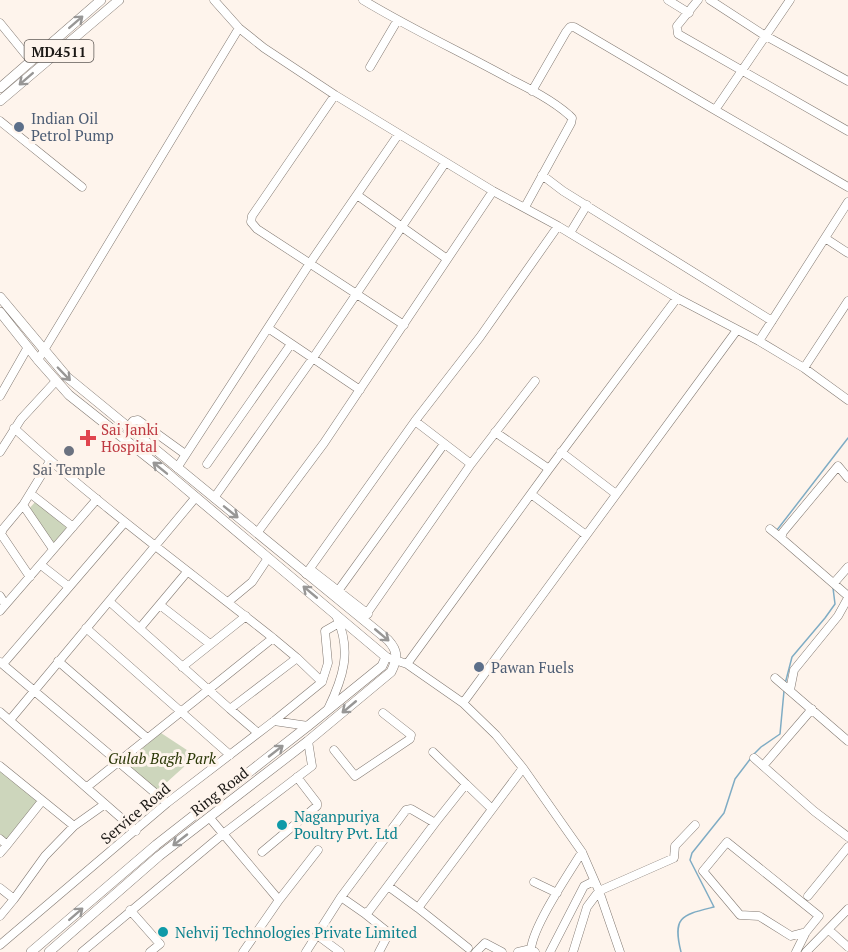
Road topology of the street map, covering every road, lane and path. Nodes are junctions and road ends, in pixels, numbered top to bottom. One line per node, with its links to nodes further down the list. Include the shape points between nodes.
1 (101, 0): 14 (main road, MD4511, one-way to 1)
2 (119, 0): 21 (main road, MD4511, one-way to 21)
3 (214, 0): 12 (street)
4 (363, 0): 10 (street)
5 (668, 0): 9 (street)
6 (698, 0): 9 (street)
7 (710, 0): 13 (street)
8 (790, 0): 13 (street)
9 (689, 13): 16 (street, via 677,26 678,34)
10 (397, 21): 15 (street); 19 (street)
11 (0, 23): 14 (street)
12 (239, 28): 20 (street); 54 (street)
13 (764, 35): 16 (street); 17 (street)
14 (31, 61): 18 (main road, MD4511)
15 (369, 67)
16 (742, 70): 22 (street); 24 (street)
17 (848, 81)
18 (0, 88)
19 (532, 91): 22 (street, via 566,32 574,27); 27 (street, via 572,118)
20 (335, 95): 25 (street); 41 (street, via 250,222)
21 (0, 101)
22 (715, 110): 29 (street)
23 (0, 121): 28 (street)
24 (848, 131)
25 (398, 135): 26 (street); 31 (street)
26 (445, 163): 30 (street); 36 (street)
27 (542, 175): 33 (street); 34 (street)
28 (82, 187)
29 (848, 187)
30 (493, 191): 34 (street); 40 (street)
31 (357, 195): 36 (street); 41 (street)
32 (848, 202): 38 (street)
33 (587, 205): 37 (street); 47 (street)
34 (525, 207): 35 (street)
35 (558, 226): 37 (street); 63 (street)
36 (401, 227): 40 (street); 42 (street)
37 (570, 233): 44 (street)
38 (825, 238): 39 (street); 47 (street)
39 (848, 253)
40 (447, 259): 48 (street)
41 (310, 263): 42 (street); 49 (street)
42 (355, 294): 48 (street); 55 (street)
43 (0, 297): 54 (main road)
44 (677, 298): 50 (street); 69 (street)
45 (848, 301): 57 (street)
46 (0, 312): 53 (main road)
47 (772, 321): 51 (street)
48 (404, 325): 60 (street)
49 (268, 328): 52 (street); 70 (street)
50 (737, 330): 51 (street); 79 (street)
51 (759, 341): 57 (street)
52 (291, 344): 55 (street); 73 (street)
53 (28, 347): 56 (main road); 61 (street)
54 (44, 350): 56 (street); 65 (main road, one-way to 65, via 67,377)
55 (313, 358): 60 (street); 81 (street)
56 (38, 360): 58 (main road)
57 (804, 368): 62 (street)
58 (56, 381): 64 (street); 80 (main road, one-way to 58)
59 (535, 381): 66 (street)
60 (360, 390): 86 (street)
61 (0, 396)
62 (847, 398)
63 (415, 422): 67 (street); 93 (street)
64 (14, 428): 68 (street); 71 (street)
65 (127, 428): 70 (street, via 138,420); 74 (main road)
66 (495, 432): 72 (street); 75 (street)
67 (444, 444): 72 (street); 98 (street)
68 (0, 452)
69 (561, 452): 75 (street); 79 (street)
70 (185, 454): 74 (street)
71 (50, 461): 77 (street); 82 (street)
72 (471, 464): 107 (street)
73 (207, 465)
74 (177, 468): 81 (main road)
75 (549, 469): 78 (street)
76 (848, 478): 96 (street, via 838,466 783,532 775,533)
77 (31, 494): 83 (street); 85 (street)
78 (531, 494): 87 (street); 116 (street)
79 (616, 494): 87 (street)
80 (196, 497): 88 (street); 90 (main road)
81 (214, 498): 86 (main road, one-way to 86)
82 (97, 499): 84 (street); 85 (street)
83 (23, 505): 89 (street); 95 (street, via 2,534)
84 (125, 522): 88 (street); 97 (street)
85 (74, 527): 89 (street)
86 (257, 533): 93 (main road)
87 (586, 535): 122 (street)
88 (156, 547): 94 (street); 101 (street)
89 (53, 549): 91 (street)
90 (268, 558): 102 (street, via 252,582); 105 (main road, one-way to 90)
91 (41, 565): 95 (street); 97 (street)
92 (848, 567): 96 (street)
93 (308, 571): 98 (street); 107 (main road)
94 (187, 572): 102 (street); 103 (street)
95 (30, 577): 104 (street)
96 (834, 584): 100 (street)
97 (69, 587): 117 (street)
98 (338, 591): 107 (street)
99 (0, 596): 104 (street)
100 (848, 597): 124 (street, via 838,616 784,685)
101 (110, 602): 109 (street); 110 (street)
102 (228, 602): 106 (street)
103 (160, 605): 110 (street); 112 (street)
104 (3, 607)
105 (334, 613): 108 (street); 113 (main road)
106 (246, 616): 111 (street); 112 (street)
107 (366, 616): 116 (main road, one-way to 116, via 396,649)
108 (339, 623): 119 (street, via 325,632 328,663); 126 (street, via 345,643 344,673)
109 (86, 628): 115 (street); 125 (street)
110 (140, 628): 118 (street)
111 (273, 638): 114 (street); 121 (street)
112 (210, 644): 118 (street)
113 (386, 657): 116 (street); 126 (main road, Ring Road, via 382,666)
114 (297, 658): 119 (street); 123 (street)
115 (58, 661): 120 (street); 133 (street)
116 (402, 662): 122 (street); 134 (main road, Ring Road, one-way to 134)
117 (2, 663): 120 (street)
118 (182, 667): 121 (street)
119 (322, 682): 130 (street, Service Road)
120 (34, 690): 129 (street); 140 (street)
121 (207, 690): 123 (street); 125 (street)
122 (463, 703): 143 (street)
123 (230, 709): 132 (street)
124 (812, 709): 135 (street); 142 (street)
125 (180, 711): 133 (street); 138 (street)
126 (327, 711): 131 (main road, Ring Road)
127 (0, 712): 129 (street)
128 (383, 713): 136 (street, via 411,735 410,739 355,776)
129 (10, 720): 146 (street)
130 (274, 721): 131 (street); 132 (street, Service Road)
131 (308, 726): 188 (main road, Ring Road, one-way to 131, via 156,845)
132 (258, 733): 138 (street, Service Road)
133 (147, 738): 140 (street)
134 (308, 741): 144 (street, via 312,766); 151 (main road, Ring Road)
135 (848, 741)
136 (334, 750)
137 (433, 752): 145 (street)
138 (230, 755): 148 (street, Service Road)
139 (754, 759): 142 (street)
140 (117, 762): 146 (street); 148 (street)
141 (0, 766): 147 (street)
142 (763, 766): 157 (street)
143 (523, 768): 150 (street); 163 (street)
144 (297, 777): 156 (street); 162 (street, via 317,806)
145 (466, 784): 150 (street); 152 (street)
146 (87, 788): 149 (street)
147 (42, 801): 154 (street); 159 (street)
148 (166, 803): 155 (street, Service Road)
149 (105, 804): 154 (street); 155 (street)
150 (492, 809): 175 (street)
151 (209, 817): 156 (street); 189 (main road, Ring Road, one-way to 189)
152 (435, 823): 167 (street); 172 (street, via 406,810)
153 (695, 825): 169 (street, via 675,846 674,858)
154 (74, 826): 173 (street, via 45,856)
155 (136, 831): 183 (street, Service Road)
156 (223, 834): 174 (street); 177 (street)
157 (848, 837)
158 (0, 839): 159 (street)
159 (8, 845): 164 (street)
160 (848, 847): 171 (street)
161 (318, 850): 174 (street)
162 (262, 852)
163 (582, 852): 165 (street); 170 (street)
164 (0, 853)
165 (594, 881): 169 (street); 198 (street, via 584,886)
166 (534, 882): 170 (street)
167 (388, 886): 175 (street); 178 (street)
168 (0, 888): 173 (street)
169 (599, 891): 199 (street, via 587,907); 200 (street)
170 (557, 893): 187 (street, via 537,931)
171 (808, 896)
172 (341, 897): 178 (street); 182 (street)
173 (14, 899): 179 (street)
174 (279, 900): 191 (street)
175 (418, 908): 185 (street)
176 (848, 909): 180 (street)
177 (130, 910): 186 (street, via 160,944); 190 (street)
178 (364, 913): 194 (street, via 389,933)
179 (0, 916)
180 (829, 930): 184 (street); 202 (street)
181 (806, 932): 181 (street, via 791,936 759,916 740,915 703,871 726,842 819,916); 201 (street)
182 (317, 935): 192 (street); 193 (street)
183 (2, 940)
184 (846, 944)
185 (468, 948)
186 (156, 950)
187 (533, 950): 197 (street)
188 (31, 952)
189 (49, 952)
190 (82, 952)
191 (243, 952)
192 (306, 952)
193 (340, 952)
194 (379, 952)
195 (476, 952): 196 (street, via 485,943)
196 (502, 952)
197 (518, 952)
198 (550, 952)
199 (573, 952)
200 (620, 952)
201 (796, 952)
202 (806, 952)

